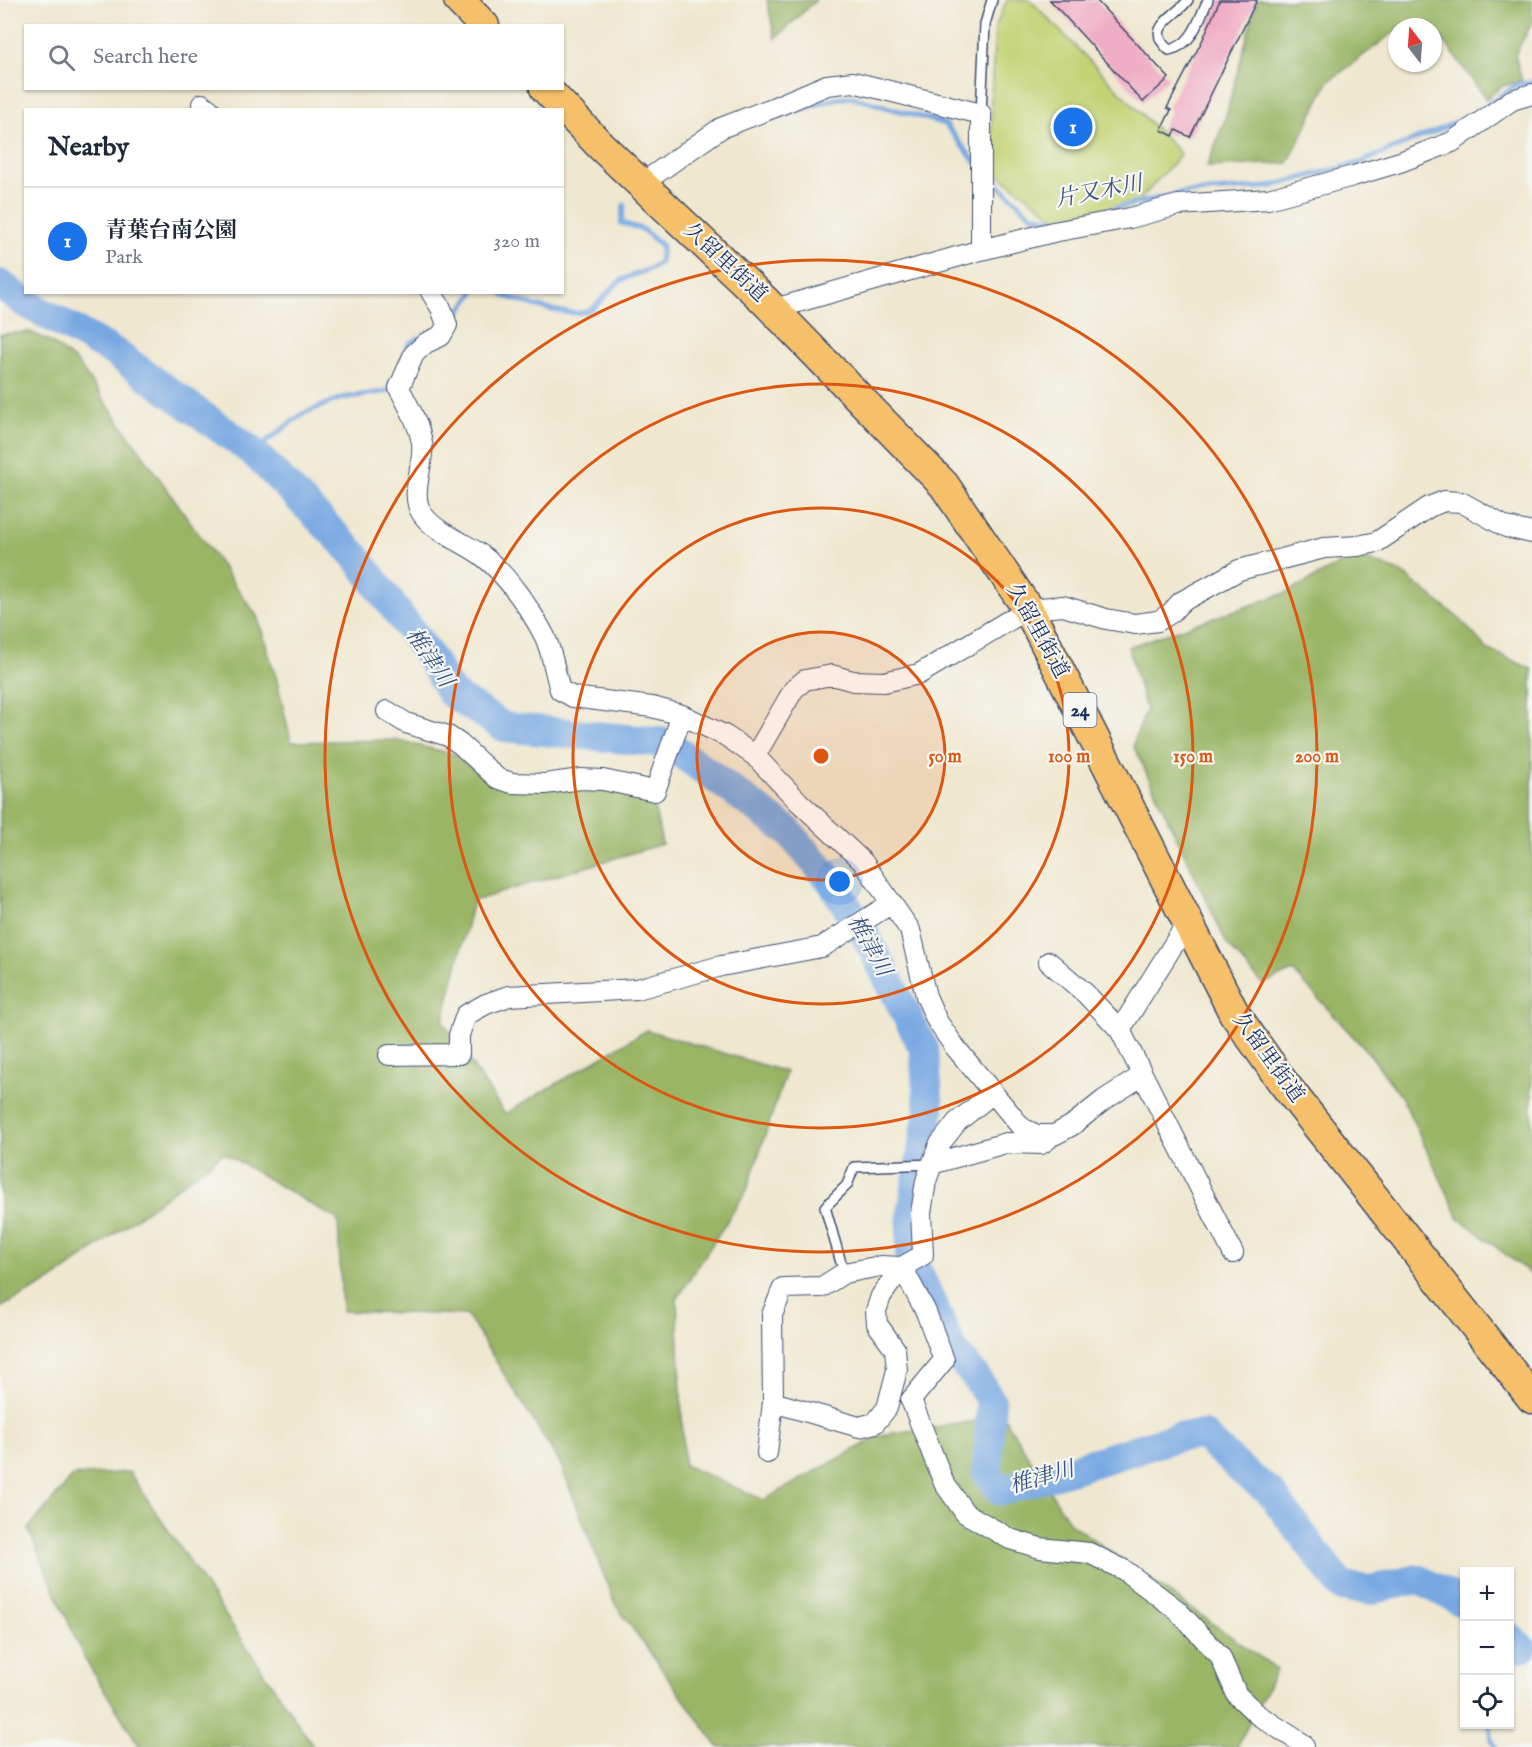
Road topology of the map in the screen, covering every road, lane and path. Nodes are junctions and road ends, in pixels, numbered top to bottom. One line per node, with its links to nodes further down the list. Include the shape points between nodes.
1 (459, 0): 5 (main road)
2 (992, 0): 8 (lane, via 985,24)
3 (1188, 0): 4 (lane, via 1161,25 1161,43 1169,50 1188,41)
4 (1208, 0)
5 (481, 24)
6 (547, 90): 9 (main road, 久留里街道 / 24)
7 (1532, 94): 10 (street, via 1512,100 1452,142 1353,176 1268,199 1178,205)
8 (981, 114): 9 (street, via 853,82 827,84 721,128); 10 (street)
9 (641, 184): 12 (main road, 久留里街道 / 24)
10 (981, 250): 12 (street)
11 (432, 294): 16 (street, via 447,325 441,336 414,354 399,388 422,442 416,490 421,513 500,571 546,638 560,690 573,697 652,707)
12 (774, 309): 14 (main road, 久留里街道 / 24, via 944,485)
13 (1532, 533): 14 (street, via 1506,527 1461,502 1443,501 1377,542 1324,548 1239,570 1181,602 1158,621 1135,624 1063,606)
14 (1028, 609): 17 (street, via 919,674 884,682 853,681 832,675 805,680 794,688); 19 (main road, 久留里街道 / 24)
15 (387, 711): 16 (street, via 406,723 447,735 497,778 512,783 545,784 581,778 655,791)
16 (682, 715): 17 (street, via 726,736)
17 (755, 756): 18 (street, via 863,862)
18 (892, 903): 22 (street, via 822,947 721,966 637,989 509,996 466,1016 459,1035 459,1054); 24 (street, via 910,930 936,1021)
19 (1188, 923): 21 (street); 30 (main road, 久留里街道 / 24, via 1234,1013 1282,1081)
20 (1049, 962): 21 (street)
21 (1120, 1030): 23 (street)
22 (389, 1055)
23 (1143, 1075): 25 (street); 27 (street)
24 (993, 1093): 25 (street, via 1022,1128 1037,1135); 26 (street, via 957,1122 939,1145)
25 (1054, 1135): 26 (street, via 1041,1144 1006,1143)
26 (932, 1164): 28 (street, via 921,1213 923,1255); 29 (lane, via 854,1167 847,1185 825,1207)
27 (1233, 1253)
28 (902, 1267): 29 (street, via 881,1266); 31 (street, via 881,1296 876,1311 877,1324 895,1349 897,1370 887,1408 875,1423 859,1427); 33 (street, via 926,1312 944,1360 911,1400 944,1483 964,1513 1010,1539 1040,1548 1089,1553 1124,1570 1177,1610 1220,1656 1237,1695)
29 (844, 1273): 31 (street, via 822,1287 783,1288 772,1316)
30 (1532, 1398)
31 (773, 1402): 32 (street)
32 (767, 1453)
33 (1304, 1747)

